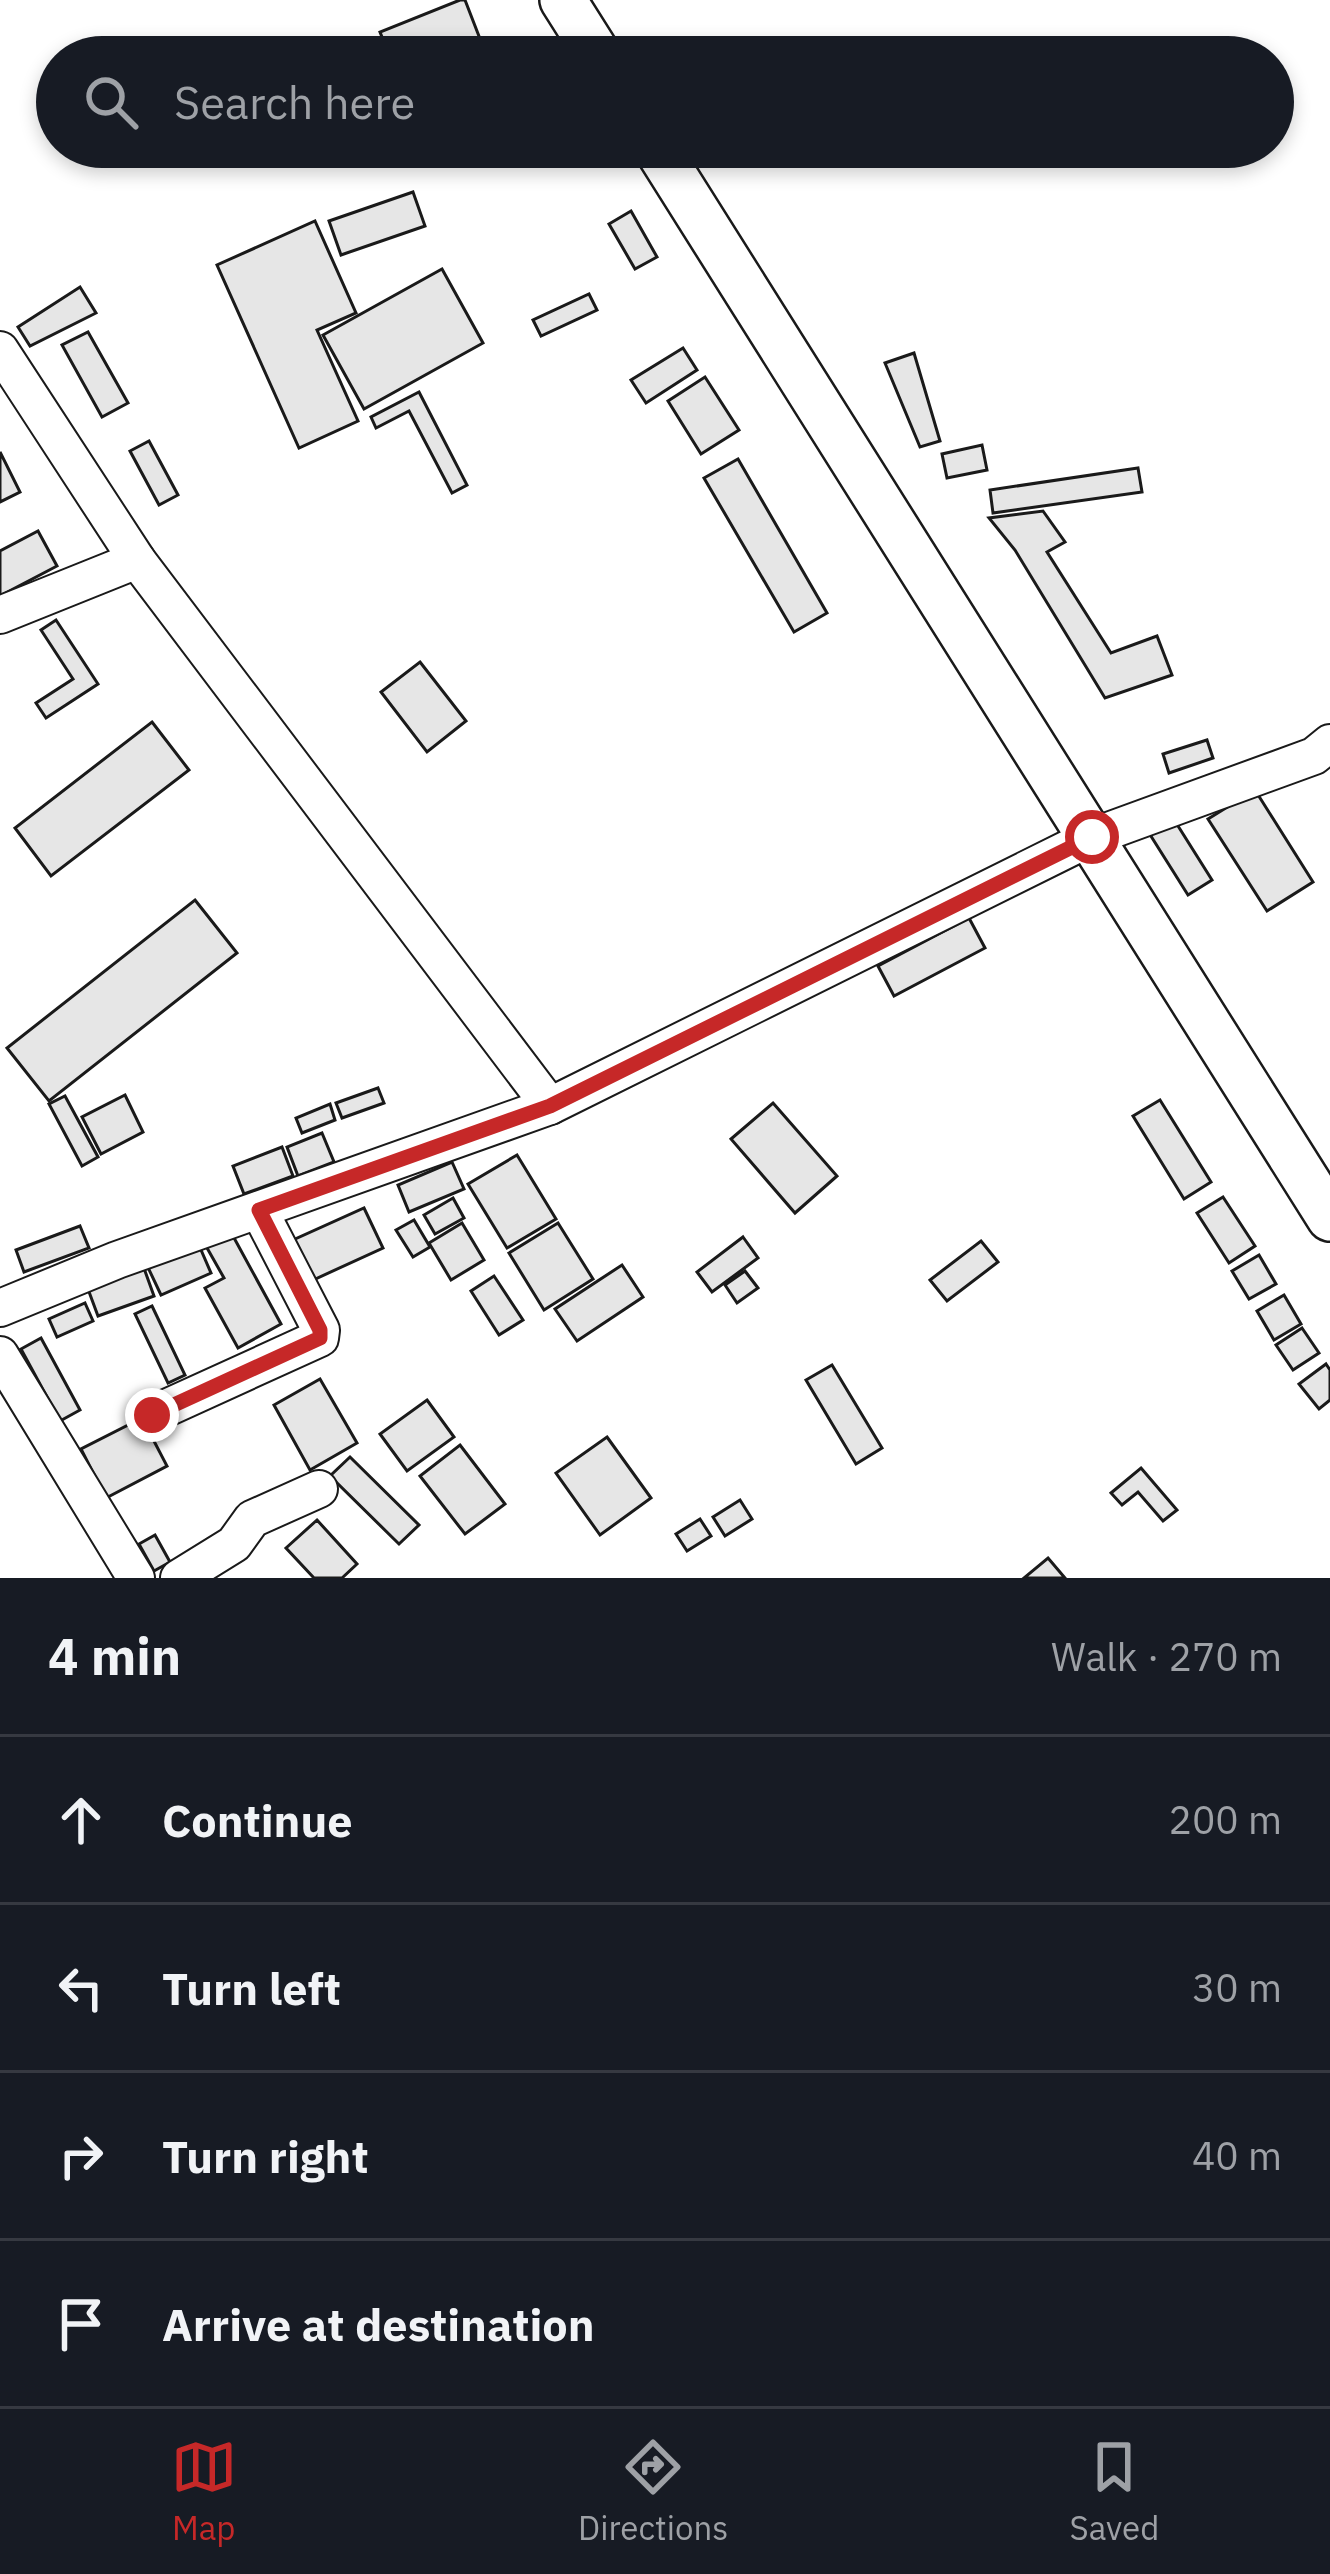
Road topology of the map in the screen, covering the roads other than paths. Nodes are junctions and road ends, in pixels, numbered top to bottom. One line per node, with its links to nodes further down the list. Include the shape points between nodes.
1 (563, 0): 2 (main road)
2 (586, 36)
3 (669, 168): 9 (main road)
4 (0, 350): 5 (street)
5 (9, 387): 6 (street)
6 (137, 560): 7 (street); 10 (street)
7 (0, 616)
8 (1330, 743): 9 (street)
9 (1092, 837): 10 (street); 12 (main road)
10 (550, 1106): 11 (street)
11 (259, 1210): 13 (street); 15 (street, via 320,1338)
12 (1330, 1217)
13 (0, 1308)
14 (0, 1355): 17 (street)
15 (152, 1415)
16 (319, 1489): 18 (street, via 252,1519 234,1544)
17 (136, 1578)
18 (179, 1578)

